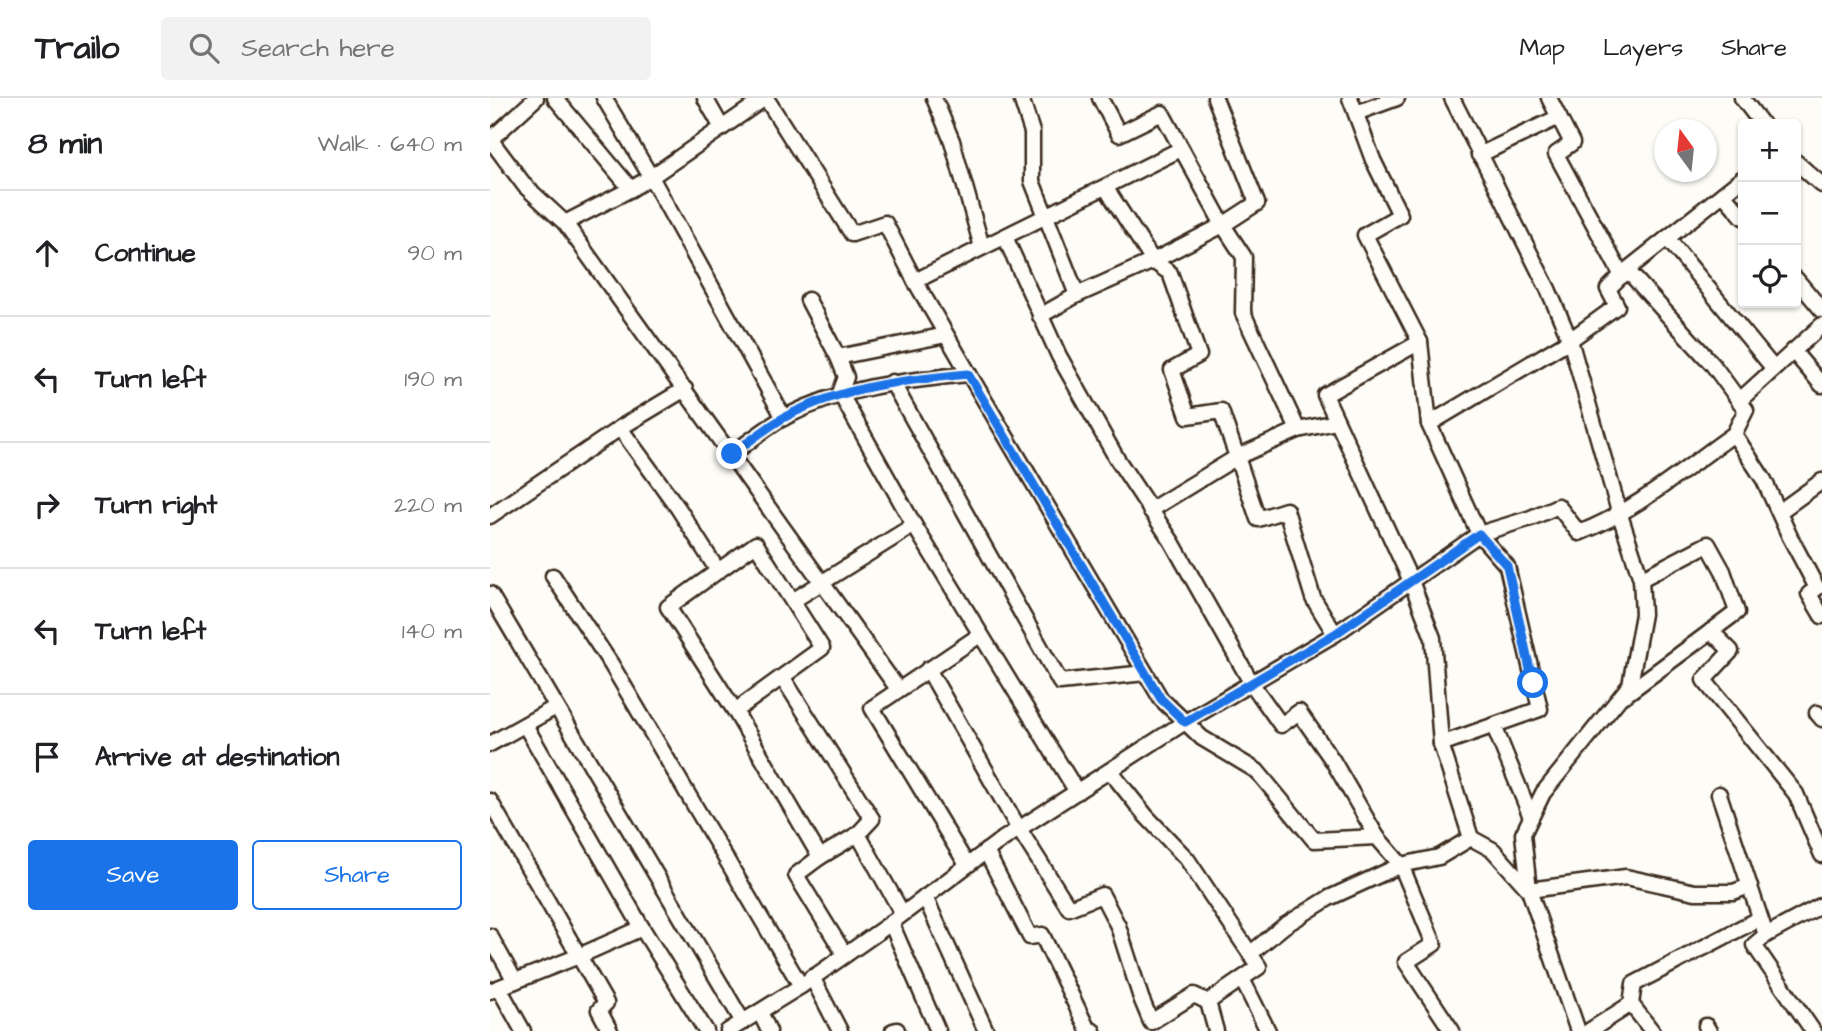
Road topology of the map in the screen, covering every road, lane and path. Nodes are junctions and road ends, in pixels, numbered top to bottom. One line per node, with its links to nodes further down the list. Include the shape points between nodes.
1 (536, 98): 21 (street)
2 (555, 98): 29 (street)
3 (604, 98): 25 (street)
4 (705, 98): 19 (street)
5 (766, 98): 19 (street); 40 (street, via 852,234 885,223)
6 (934, 98): 37 (street, via 952,141)
7 (1010, 98): 20 (street)
8 (1021, 98): 20 (street)
9 (1100, 98): 22 (street, via 1119,134 1162,113)
10 (1215, 98): 34 (street, via 1257,203)
11 (1350, 98): 16 (street)
12 (1397, 98): 16 (street)
13 (1452, 98): 23 (street)
14 (1549, 98): 17 (street)
15 (1742, 98): 18 (street)
16 (1356, 113): 49 (street, via 1400,215 1364,234)
17 (1559, 117): 23 (street); 39 (street, via 1572,143 1556,154)
18 (1758, 119)
19 (722, 128): 25 (street)
20 (1031, 132): 32 (street, via 1032,181)
21 (490, 139): 33 (street, via 525,186)
22 (1181, 149): 28 (street); 34 (street)
23 (1479, 155): 48 (street)
24 (1801, 166): 27 (street)
25 (651, 177): 29 (street); 59 (street)
26 (1738, 182): 30 (street)
27 (1822, 185)
28 (1106, 188): 32 (street); 38 (street)
29 (631, 189): 33 (street)
30 (1723, 194): 31 (street); 36 (street)
31 (1738, 211)
32 (1048, 216): 35 (street); 42 (street)
33 (565, 223): 56 (street)
34 (1223, 225): 38 (street); 63 (street, via 1244,257 1242,313)
35 (1005, 237): 37 (street); 45 (street)
36 (1667, 238): 39 (street); 52 (street)
37 (982, 247): 40 (street)
38 (1153, 261): 42 (street); 66 (street, via 1170,273 1199,355 1172,370 1188,416 1221,411)
39 (1625, 273): 48 (street, via 1608,289 1617,306); 58 (street, via 1705,355)
40 (915, 281): 47 (street)
41 (1801, 285): 44 (street)
42 (1077, 295): 45 (street)
43 (808, 300): 51 (street)
44 (1822, 310)
45 (1040, 316): 68 (street, via 1117,459)
46 (1822, 325): 50 (street)
47 (946, 335): 51 (street); 53 (street)
48 (1570, 340): 61 (street); 70 (street)
49 (1420, 342): 60 (street, via 1325,395); 61 (street)
50 (1793, 352): 52 (street); 55 (street)
51 (838, 357): 57 (street, via 846,377)
52 (1774, 369): 58 (street)
53 (968, 374): 54 (street); 86 (street)
54 (892, 382): 57 (street); 86 (street, via 1060,682)
55 (1822, 385)
56 (685, 389): 62 (street); 65 (street)
57 (840, 393): 59 (street); 72 (street)
58 (1739, 401): 64 (street, via 1746,410)
59 (784, 418): 65 (street)
60 (1336, 422): 63 (street); 77 (street)
61 (1429, 424): 73 (street)
62 (620, 428): 71 (street); 74 (street)
63 (1298, 430): 66 (street)
64 (1734, 434): 69 (street); 70 (street)
65 (732, 454): 78 (street)
66 (1237, 457): 68 (street); 83 (street, via 1258,519 1286,510 1313,598)
67 (1822, 481): 69 (street)
68 (1150, 510): 88 (street)
69 (1779, 512): 81 (street, via 1817,588 1810,594)
70 (1620, 515): 73 (street, via 1579,533 1558,506); 76 (street)
71 (490, 516)
72 (914, 525): 78 (street); 84 (street)
73 (1479, 534): 77 (street); 95 (street, via 1507,566 1540,709)
74 (718, 571): 80 (street, via 756,544); 92 (street, via 668,607)
75 (553, 576): 126 (street)
76 (1641, 579): 82 (street, via 1708,544 1737,612); 90 (street, via 1643,614 1630,685)
77 (1411, 581): 83 (street); 97 (street, via 1433,638)
78 (824, 582): 80 (street); 89 (street)
79 (490, 594): 91 (street)
80 (794, 600): 87 (street, via 822,648)
81 (1822, 616)
82 (1712, 631): 90 (street); 108 (street, via 1731,651 1704,680 1796,794)
83 (1335, 634): 88 (street)
84 (980, 635): 85 (street); 99 (street)
85 (928, 669): 89 (street); 103 (street)
86 (1145, 673): 93 (street, via 1161,699)
87 (783, 678): 92 (street); 104 (street, via 872,819)
88 (1252, 684): 93 (street); 105 (street, via 1281,725 1300,712)
89 (898, 689): 110 (street, via 872,708)
90 (1612, 705): 102 (street, via 1543,793)
91 (556, 707): 94 (street); 131 (street)
92 (734, 711): 109 (street)
93 (1185, 722): 98 (street); 105 (street, via 1202,738 1257,771 1314,840)
94 (525, 725): 96 (street); 118 (street)
95 (1494, 726): 97 (street); 102 (street)
96 (490, 744)
97 (1441, 744): 106 (street)
98 (1110, 771): 99 (street); 121 (street, via 1187,859)
99 (1077, 792): 103 (street)
100 (1719, 794): 112 (street)
101 (490, 801): 123 (street)
102 (1531, 817): 113 (street, via 1523,834)
103 (1018, 829): 107 (street); 128 (street, via 1069,908 1102,895 1118,926 1151,1022 1194,995)
104 (858, 834): 109 (street); 116 (street)
105 (1377, 837): 111 (street)
106 (1471, 838): 111 (street, via 1439,857); 113 (street, via 1493,850)
107 (986, 852): 110 (street); 140 (street, via 1030,937 1042,935 1087,1028)
108 (1822, 855)
109 (820, 857): 122 (street, via 796,875)
110 (967, 865): 114 (street)
111 (1401, 865): 121 (street, via 1329,898); 143 (street, via 1434,944 1406,962)
112 (1750, 886): 113 (street, via 1733,892 1695,892 1626,877); 117 (street)
113 (1529, 890): 144 (street)
114 (925, 897): 116 (street); 139 (street)
115 (1822, 905): 119 (street)
116 (897, 918): 122 (street); 138 (street)
117 (1760, 918): 119 (street); 129 (street, via 1634,984)
118 (642, 928): 123 (street); 134 (street)
119 (1766, 935): 147 (street, via 1754,945)
120 (490, 936): 125 (street)
121 (1251, 953): 124 (street, via 1259,967)
122 (845, 955): 126 (street)
123 (579, 956): 125 (street); 133 (street, via 606,1003 599,1010)
124 (1242, 979): 128 (street); 142 (street)
125 (515, 981): 127 (street)
126 (807, 982): 130 (street); 137 (street)
127 (495, 990): 132 (street)
128 (1208, 1002): 141 (street)
129 (1631, 1004): 145 (street); 146 (street)
130 (760, 1012): 131 (street); 136 (street)
131 (743, 1022): 135 (street)
132 (523, 1031)
133 (610, 1031)
134 (706, 1031)
135 (728, 1031)
136 (769, 1031)
137 (840, 1031)
138 (938, 1031)
139 (986, 1031)
140 (1093, 1031)
141 (1216, 1031)
142 (1268, 1031)
143 (1452, 1031)
144 (1578, 1031)
145 (1589, 1031)
146 (1652, 1031)
147 (1813, 1031)

